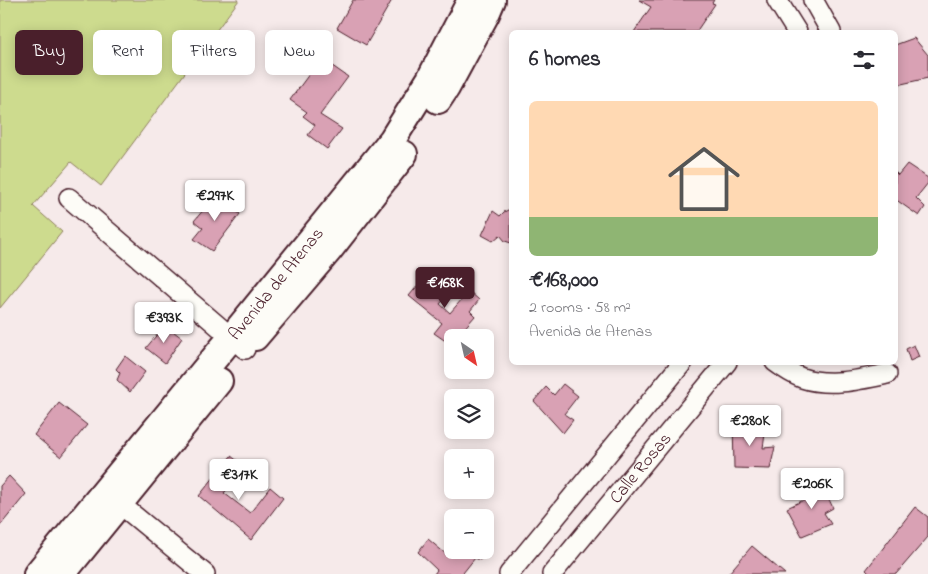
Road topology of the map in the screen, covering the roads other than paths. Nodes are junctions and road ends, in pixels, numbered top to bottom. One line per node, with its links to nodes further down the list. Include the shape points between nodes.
1 (471, 0): 8 (main road, Avenida de Atenas, via 430,79 392,140)
2 (492, 0): 8 (main road, Avenida de Atenas, via 446,88 404,153 329,250)
3 (777, 0): 5 (street)
4 (813, 0): 6 (street)
5 (796, 30)
6 (830, 30)
7 (69, 198): 8 (street)
8 (238, 344): 13 (main road, Avenida de Atenas)
9 (681, 365): 17 (street, Calle Rosas)
10 (725, 365): 18 (street, Calle Rosas)
11 (780, 365): 12 (street, via 802,378 822,382)
12 (886, 374)
13 (112, 498): 14 (main road, Avenida de Atenas); 15 (main road, Avenida de Atenas); 16 (street)
14 (37, 574)
15 (62, 574)
16 (205, 574)
17 (509, 574)
18 (552, 574)

